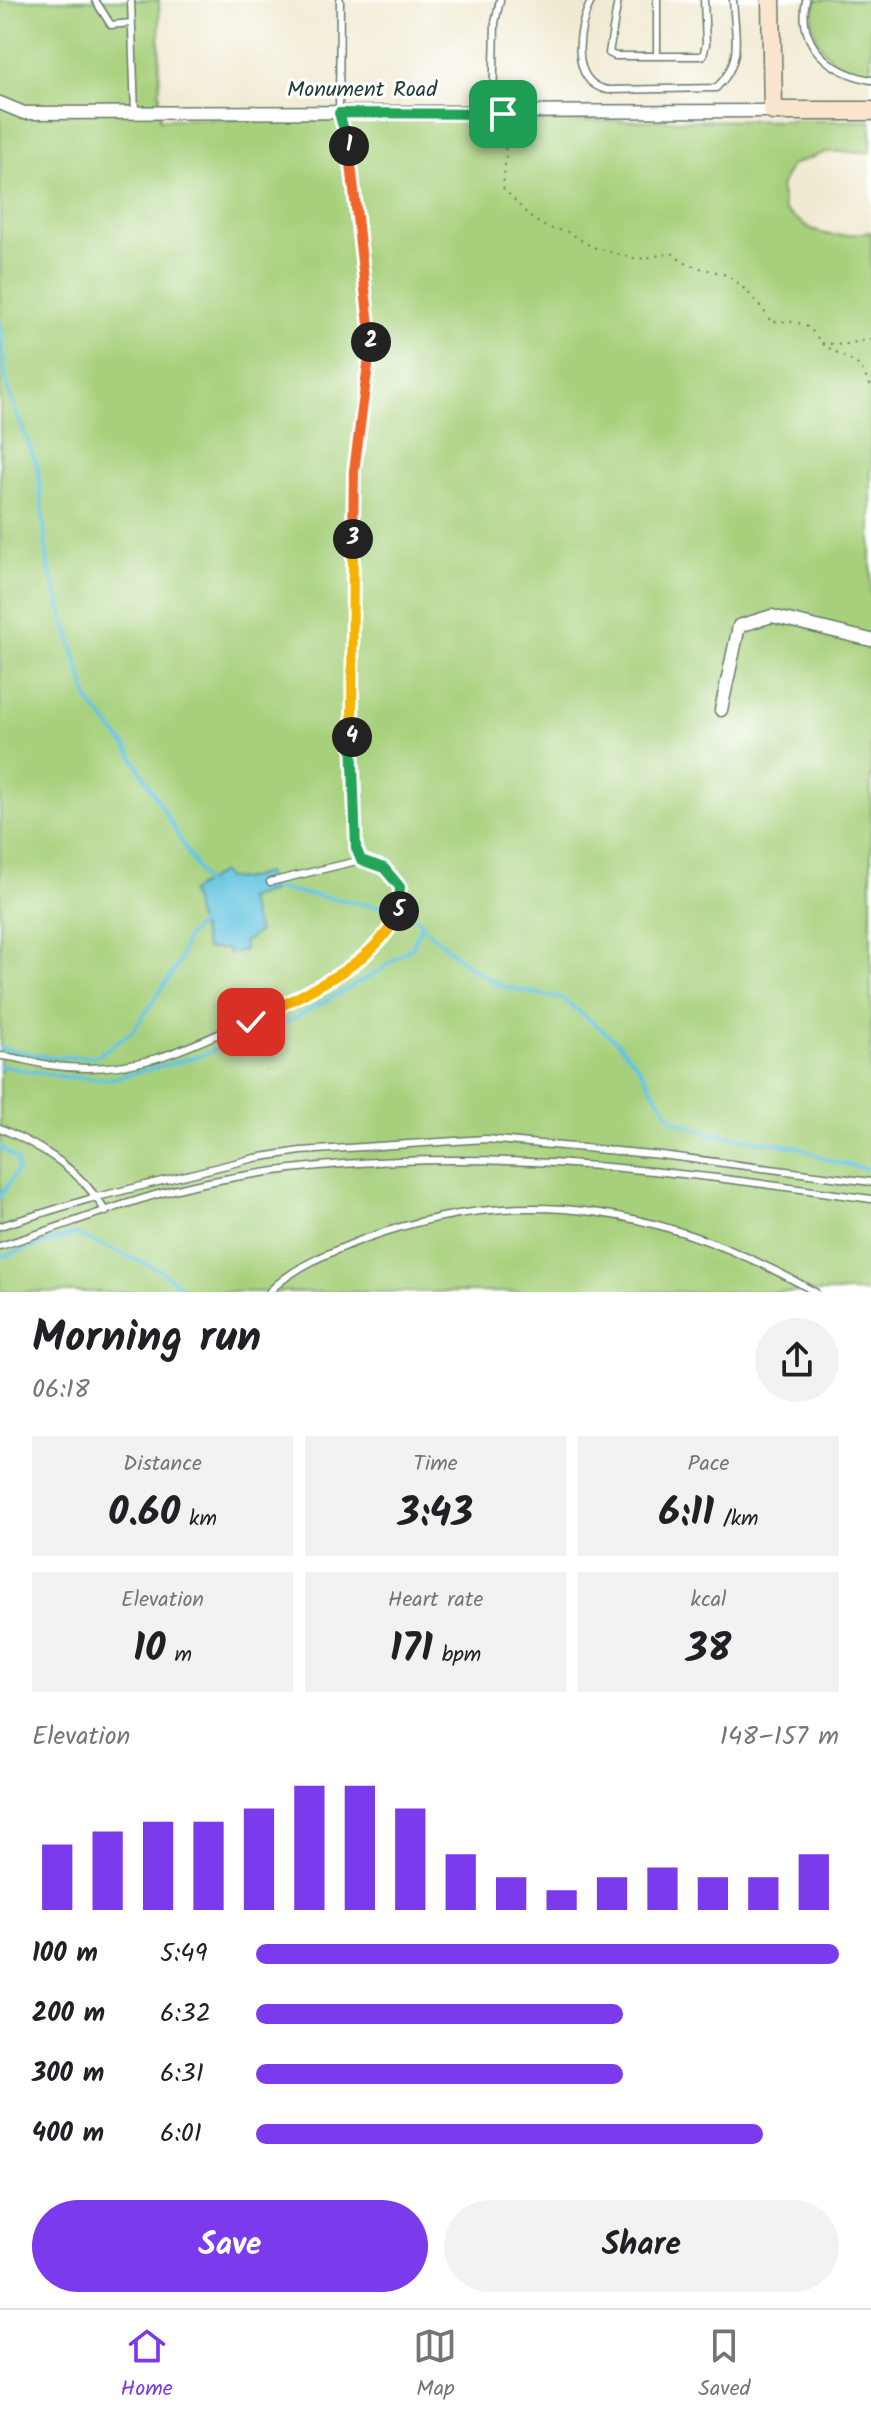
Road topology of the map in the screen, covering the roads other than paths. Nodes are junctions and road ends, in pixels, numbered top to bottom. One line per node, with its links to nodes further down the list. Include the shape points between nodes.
1 (95, 0): 12 (lane, via 111,25)
2 (131, 0): 12 (lane)
3 (340, 0): 19 (lane)
4 (500, 0): 20 (lane, via 495,23)
5 (592, 0): 9 (lane, via 579,55 586,80 608,90 716,88 730,76 736,61)
6 (618, 0): 13 (lane, via 609,53)
7 (657, 0): 13 (lane)
8 (704, 0): 13 (lane, via 703,56)
9 (733, 0)
10 (771, 0): 16 (street)
11 (806, 0): 14 (lane, via 805,19 822,59 845,75)
12 (131, 23): 18 (lane)
13 (657, 56)
14 (871, 80)
15 (0, 103): 18 (street, Monument Road, via 24,113)
16 (773, 111): 17 (street, Monument Road); 20 (street, Monument Road)
17 (871, 111)
18 (135, 113): 19 (street, Monument Road)
19 (339, 113): 20 (street, Monument Road); 23 (lane, via 347,130 372,332 354,486 353,786)
20 (498, 114)
21 (871, 640): 22 (street, via 772,616 739,626)
22 (721, 710)
23 (361, 860): 24 (lane); 25 (lane, via 384,868 400,887 401,905 392,927 361,958 251,1022 147,1061 95,1068)
24 (270, 882)
25 (0, 1056)
26 (0, 1128): 28 (lane, via 36,1144)
27 (871, 1182): 28 (lane, via 486,1139 286,1153)
28 (97, 1197): 30 (lane); 31 (lane)
29 (871, 1199): 30 (lane, via 672,1171 488,1158 344,1162 273,1171 205,1183)
30 (106, 1212): 32 (lane)
31 (0, 1226)
32 (0, 1246)
33 (269, 1292): 34 (lane, via 286,1274 412,1222 500,1207 632,1218 718,1243)
34 (815, 1292)

